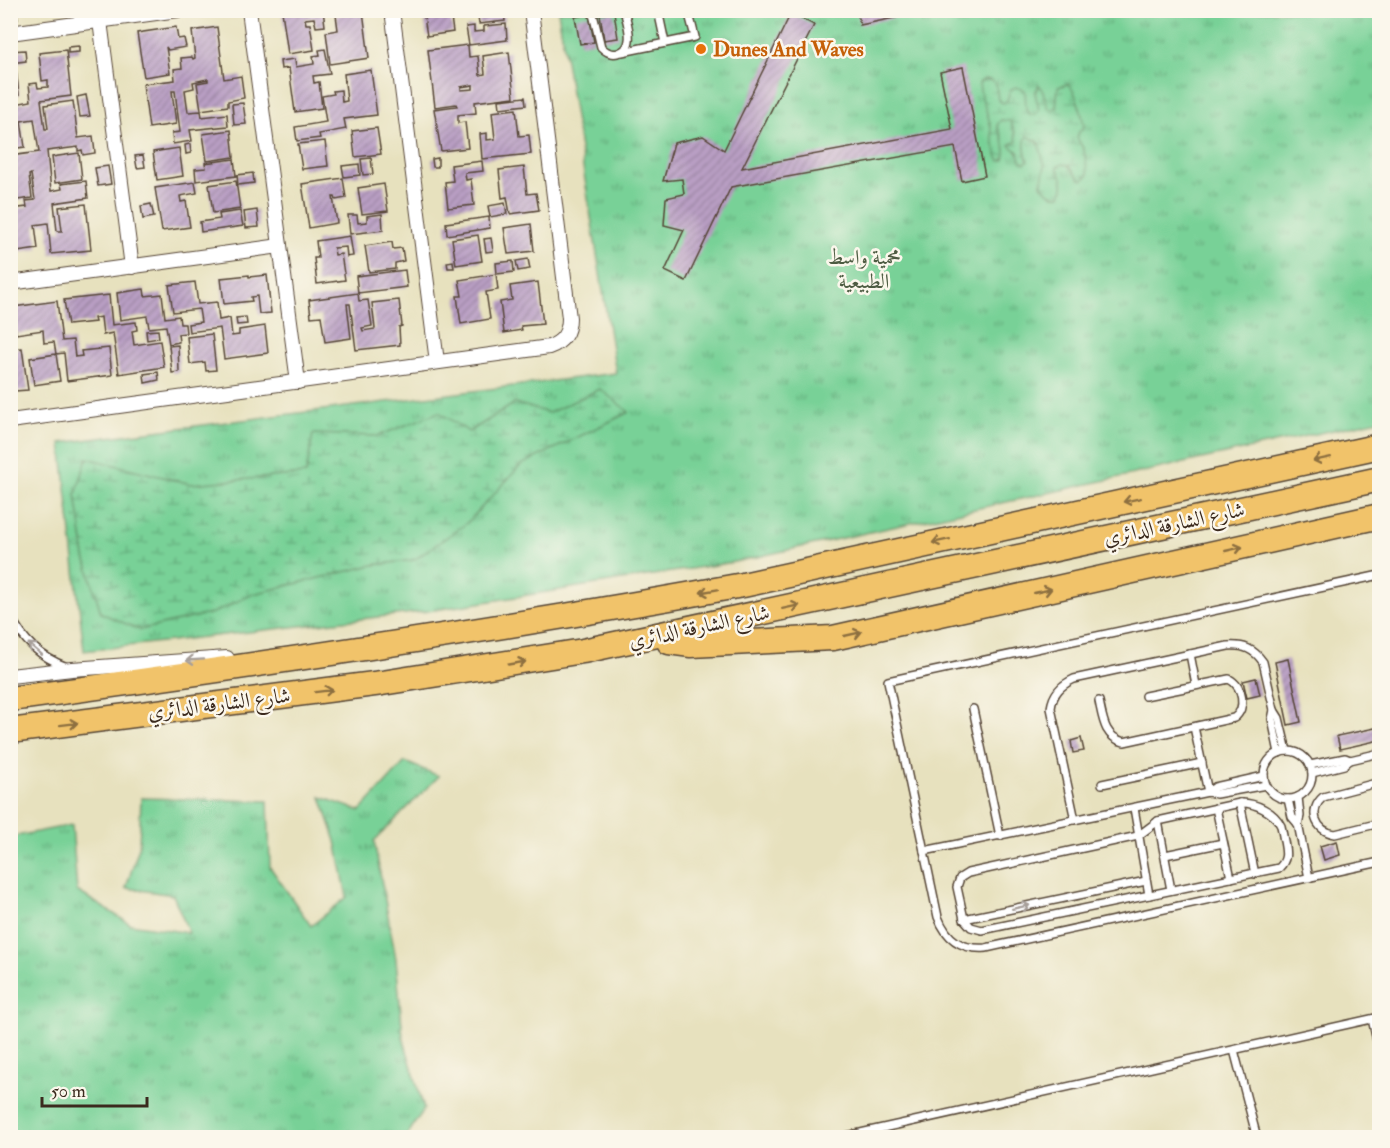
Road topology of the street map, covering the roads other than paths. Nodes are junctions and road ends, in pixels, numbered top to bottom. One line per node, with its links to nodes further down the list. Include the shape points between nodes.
1 (178, 10): 9 (street)
2 (249, 10): 14 (street)
3 (392, 10): 17 (street)
4 (531, 10): 17 (street, via 569,326 562,340 549,347)
5 (592, 10): 13 (lane, via 601,47 611,54)
6 (624, 10): 13 (lane, via 630,37)
7 (658, 10): 12 (lane)
8 (688, 10): 12 (lane, via 695,37)
9 (140, 13): 10 (street)
10 (100, 21): 11 (street); 15 (street)
11 (10, 33)
12 (665, 43): 13 (lane)
13 (622, 52)
14 (280, 246): 15 (street); 18 (street)
15 (132, 267): 16 (street)
16 (10, 283)
17 (437, 362): 18 (street)
18 (298, 382): 19 (street)
19 (10, 421)
20 (1380, 446): 27 (highway, شارع الشارقة الدائري, one-way to 27, via 732,587)
21 (1380, 479): 25 (highway, شارع الشارقة الدائري, one-way to 21)
22 (1380, 516): 25 (highway, one-way to 22, via 691,645 833,638)
23 (1380, 575): 62 (lane, via 888,681)
24 (10, 615): 28 (lane, one-way to 24, via 36,651)
25 (649, 638): 37 (highway, شارع الشارقة الدائري, one-way to 25, via 438,675)
26 (1190, 654): 30 (lane); 35 (lane, via 1237,645 1252,650 1263,662); 55 (lane, via 1074,679 1056,693 1052,715)
27 (295, 658): 28 (street, one-way to 28, via 233,657); 32 (highway, شارع الشارقة الدائري)
28 (72, 669): 29 (street)
29 (10, 676)
30 (1196, 685): 31 (lane); 36 (lane, via 1225,678 1233,681 1242,709 1234,718)
31 (1145, 696)
32 (10, 699)
33 (1099, 701): 36 (lane, via 1106,728 1124,742)
34 (973, 709): 59 (lane)
35 (1275, 710): 38 (lane); 39 (lane, via 1272,719)
36 (1194, 727): 42 (lane)
37 (10, 731)
38 (1287, 751): 39 (lane); 43 (lane, via 1300,754)
39 (1279, 753): 45 (lane, via 1268,762)
40 (1380, 753): 41 (lane)
41 (1350, 760): 43 (lane); 44 (lane)
42 (1202, 763): 47 (lane); 49 (lane)
43 (1310, 765): 44 (lane)
44 (1312, 773): 50 (lane, via 1308,787)
45 (1264, 776): 48 (lane); 49 (lane)
46 (1380, 782): 57 (lane, via 1323,797 1314,813 1318,826 1335,834)
47 (1102, 784)
48 (1266, 785): 49 (lane); 51 (lane, via 1275,795)
49 (1208, 792): 53 (lane)
50 (1298, 797): 51 (lane); 58 (lane)
51 (1288, 799): 58 (lane)
52 (1240, 803): 54 (lane); 65 (lane); 65 (lane, via 1259,806 1281,826 1286,854 1282,865)
53 (1134, 808): 55 (lane); 60 (lane)
54 (1216, 808): 56 (lane); 61 (lane)
55 (1075, 820): 59 (lane)
56 (1158, 821): 60 (lane); 63 (lane)
57 (1380, 823)
58 (1298, 824): 67 (lane)
59 (1000, 836): 62 (lane)
60 (1138, 836): 68 (lane); 73 (lane, via 964,874 957,887)
61 (1223, 843): 63 (lane); 66 (lane)
62 (924, 851): 72 (lane, via 942,927 956,942 976,949)
63 (1165, 855): 70 (lane)
64 (1380, 862): 67 (lane)
65 (1255, 874): 66 (lane)
66 (1231, 878): 69 (lane)
67 (1310, 878): 72 (lane)
68 (1146, 881): 71 (lane); 73 (lane, one-way to 68)
69 (1197, 885): 70 (lane); 72 (lane)
70 (1171, 890): 71 (lane)
71 (1149, 896): 73 (lane, via 981,930)
72 (1200, 901)
73 (964, 919)
74 (1376, 1018): 75 (lane); 76 (lane)
75 (1234, 1050): 77 (lane); 78 (lane)
76 (1380, 1054)
77 (838, 1137)
78 (1257, 1137)

